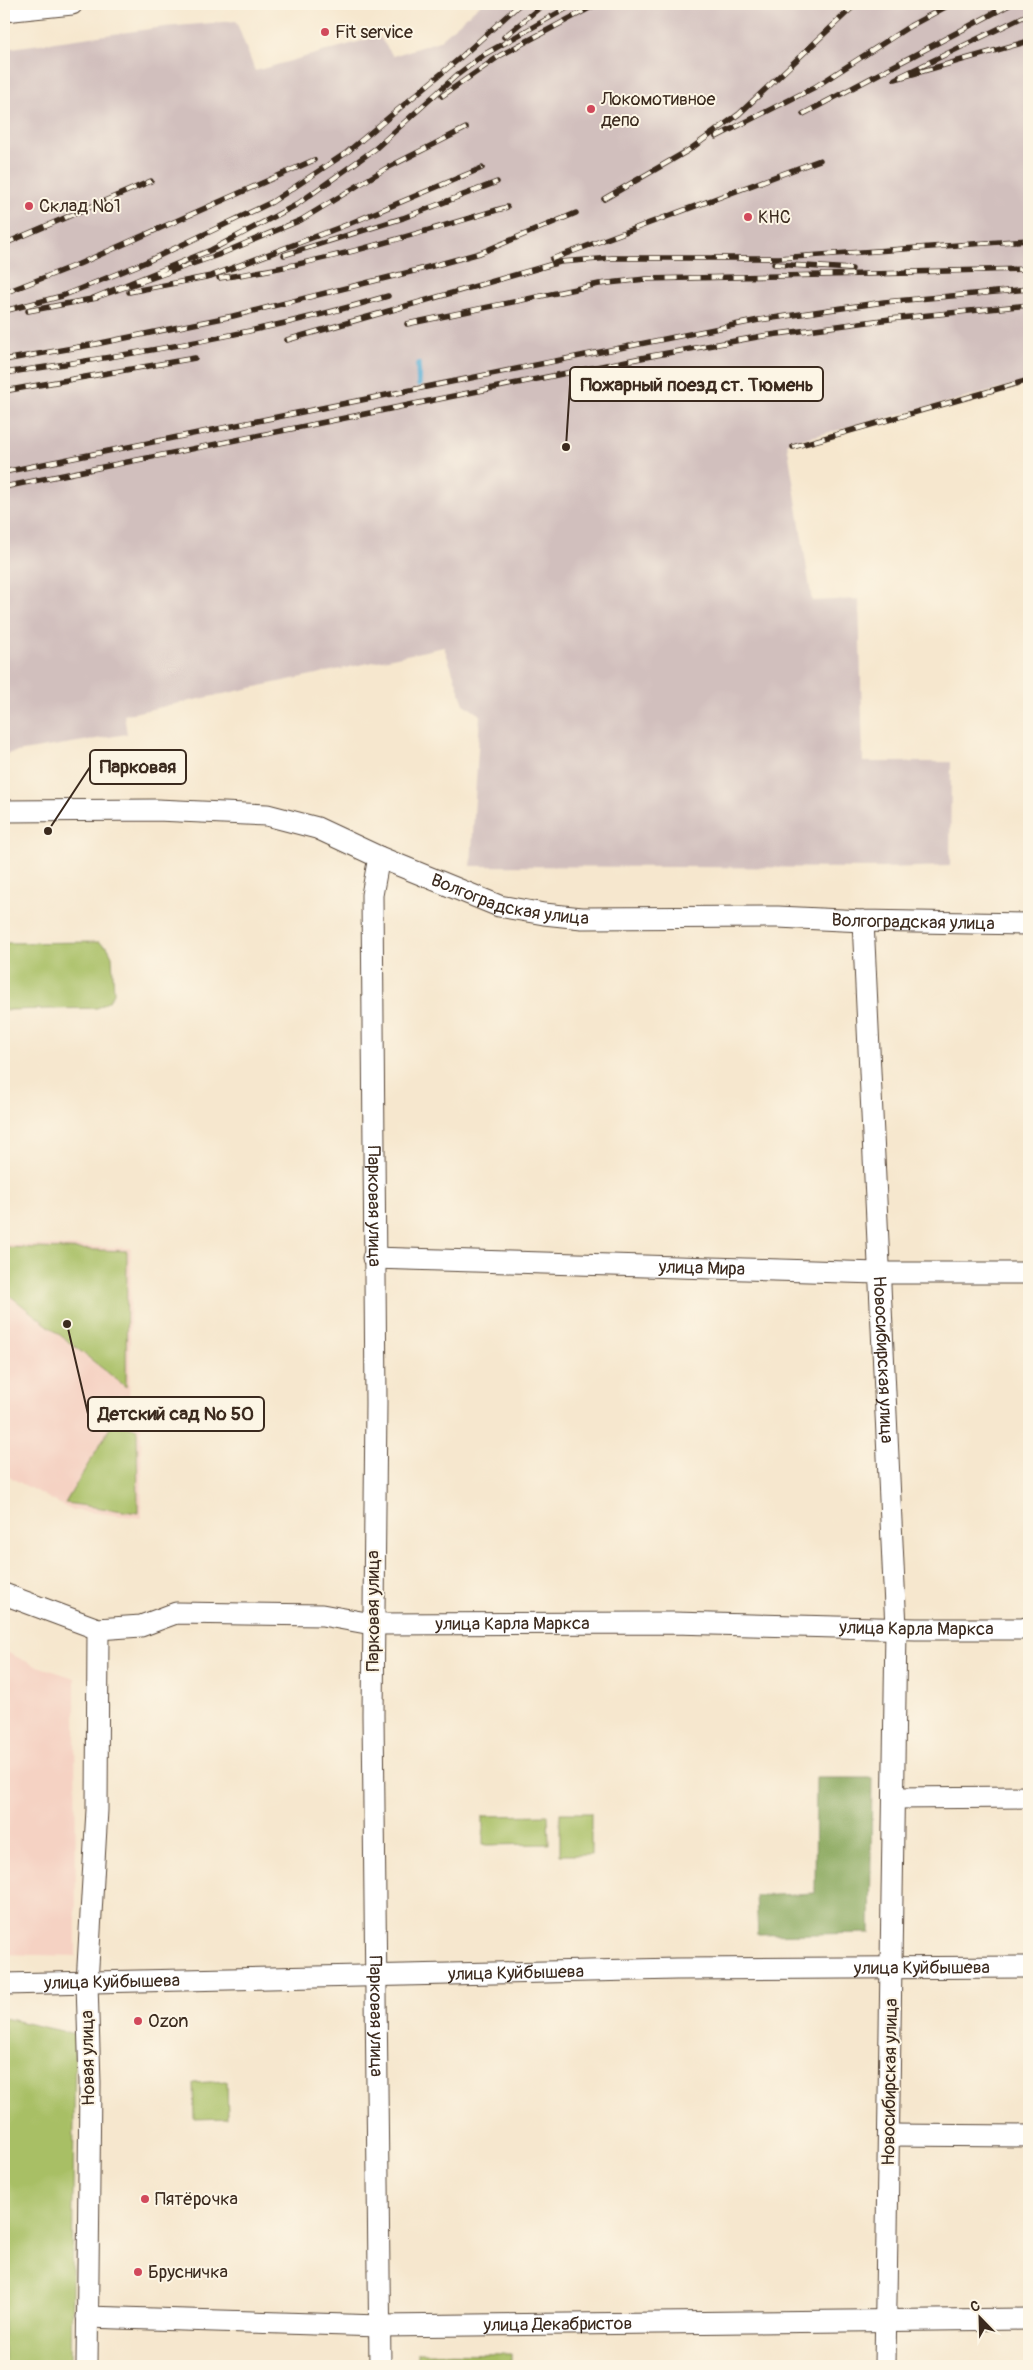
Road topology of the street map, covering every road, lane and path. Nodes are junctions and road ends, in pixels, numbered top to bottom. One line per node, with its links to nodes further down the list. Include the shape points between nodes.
1 (72, 4): 2 (street)
2 (4, 10)
3 (4, 811): 4 (street, Волгоградская улица, via 157,810 267,815 317,828)
4 (379, 857): 5 (street, Волгоградская улица, via 499,906 544,914 582,918 778,917); 7 (street, Парковая улица, via 372,895)
5 (863, 921): 6 (street, Волгоградская улица); 8 (street, Новосибирская улица)
6 (1029, 924)
7 (373, 1258): 8 (street, улица Мира); 11 (street, Парковая улица, via 376,1403)
8 (878, 1273): 9 (street, улица Мира); 13 (street, Новосибирская улица)
9 (1029, 1273)
10 (4, 1594): 14 (street, улица Карла Маркса)
11 (372, 1624): 13 (street, улица Карла Маркса, via 673,1623); 14 (street, улица Карла Маркса, via 322,1615 176,1613 141,1626); 19 (street, Парковая улица)
12 (1029, 1627): 13 (street, улица Карла Маркса)
13 (896, 1628): 16 (street, Новосибирская улица)
14 (98, 1629): 20 (street, Новая улица, via 97,1810)
15 (1029, 1797): 16 (street)
16 (894, 1798): 18 (street, Новосибирская улица)
17 (1029, 1967): 18 (street, улица Куйбышева)
18 (892, 1969): 19 (street, улица Куйбышева, via 676,1969); 22 (street, Новосибирская улица)
19 (376, 1975): 20 (street, улица Куйбышева); 27 (street, Парковая улица)
20 (87, 1983): 21 (street, улица Куйбышева); 24 (street, Новая улица, via 90,2083)
21 (4, 1984)
22 (889, 2135): 23 (street); 26 (street, Новосибирская улица)
23 (1029, 2136)
24 (87, 2317): 27 (street, улица Декабристов); 28 (street, Новая улица)
25 (1029, 2319): 26 (street, улица Декабристов)
26 (885, 2322): 27 (street, улица Декабристов); 30 (street, Новосибирская улица)
27 (380, 2326): 29 (street, Парковая улица)
28 (87, 2366)
29 (380, 2366)
30 (885, 2366)

